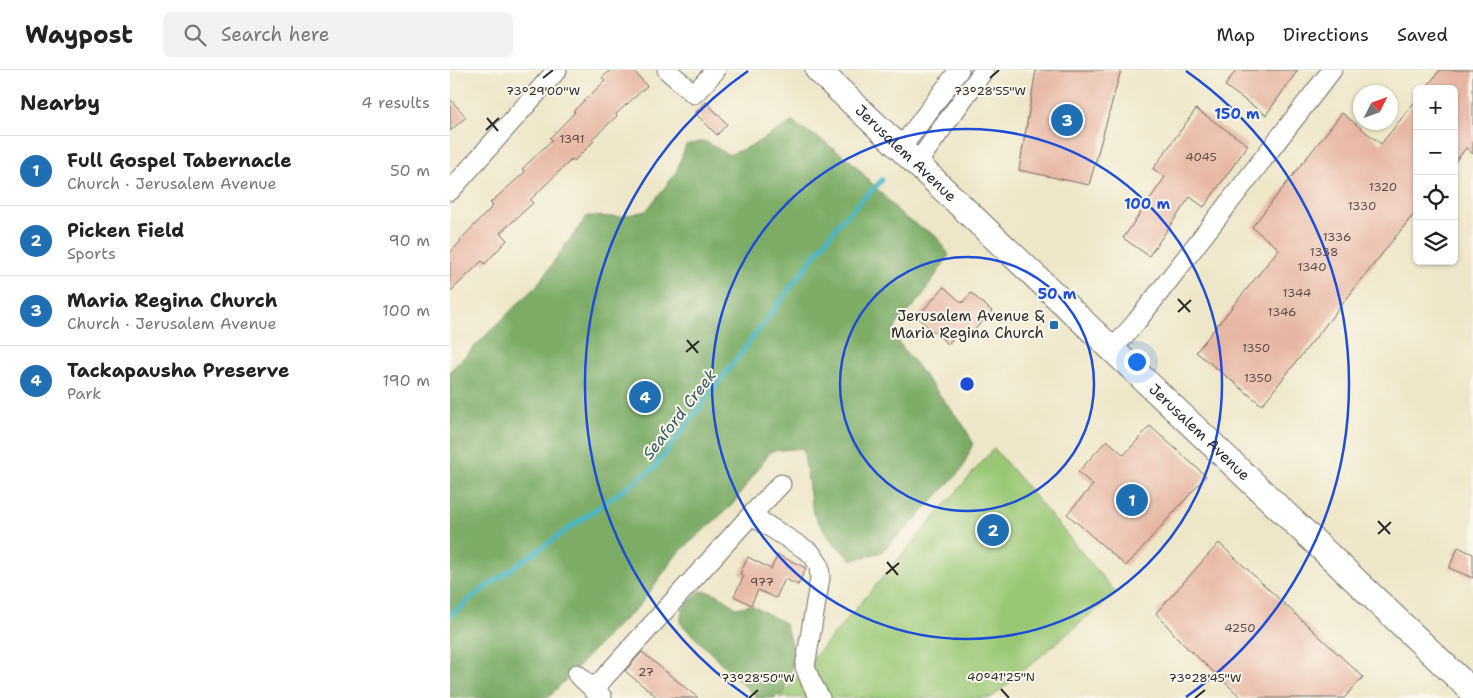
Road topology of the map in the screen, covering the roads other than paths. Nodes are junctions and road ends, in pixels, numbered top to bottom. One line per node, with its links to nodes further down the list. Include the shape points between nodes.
1 (557, 70): 9 (street)
2 (667, 70): 3 (street, via 694,94)
3 (716, 70)
4 (818, 70): 8 (main road, Jerusalem Avenue)
5 (959, 70): 8 (street)
6 (984, 70): 8 (street)
7 (1332, 70): 10 (street)
8 (909, 156): 10 (main road, Jerusalem Avenue)
9 (450, 191)
10 (1112, 349): 14 (main road, Jerusalem Avenue)
11 (781, 484): 12 (street)
12 (751, 515): 15 (street); 16 (street, via 811,553 818,565 820,578 805,667)
13 (576, 674): 15 (street)
14 (1473, 692)
15 (598, 694)
16 (820, 698)

